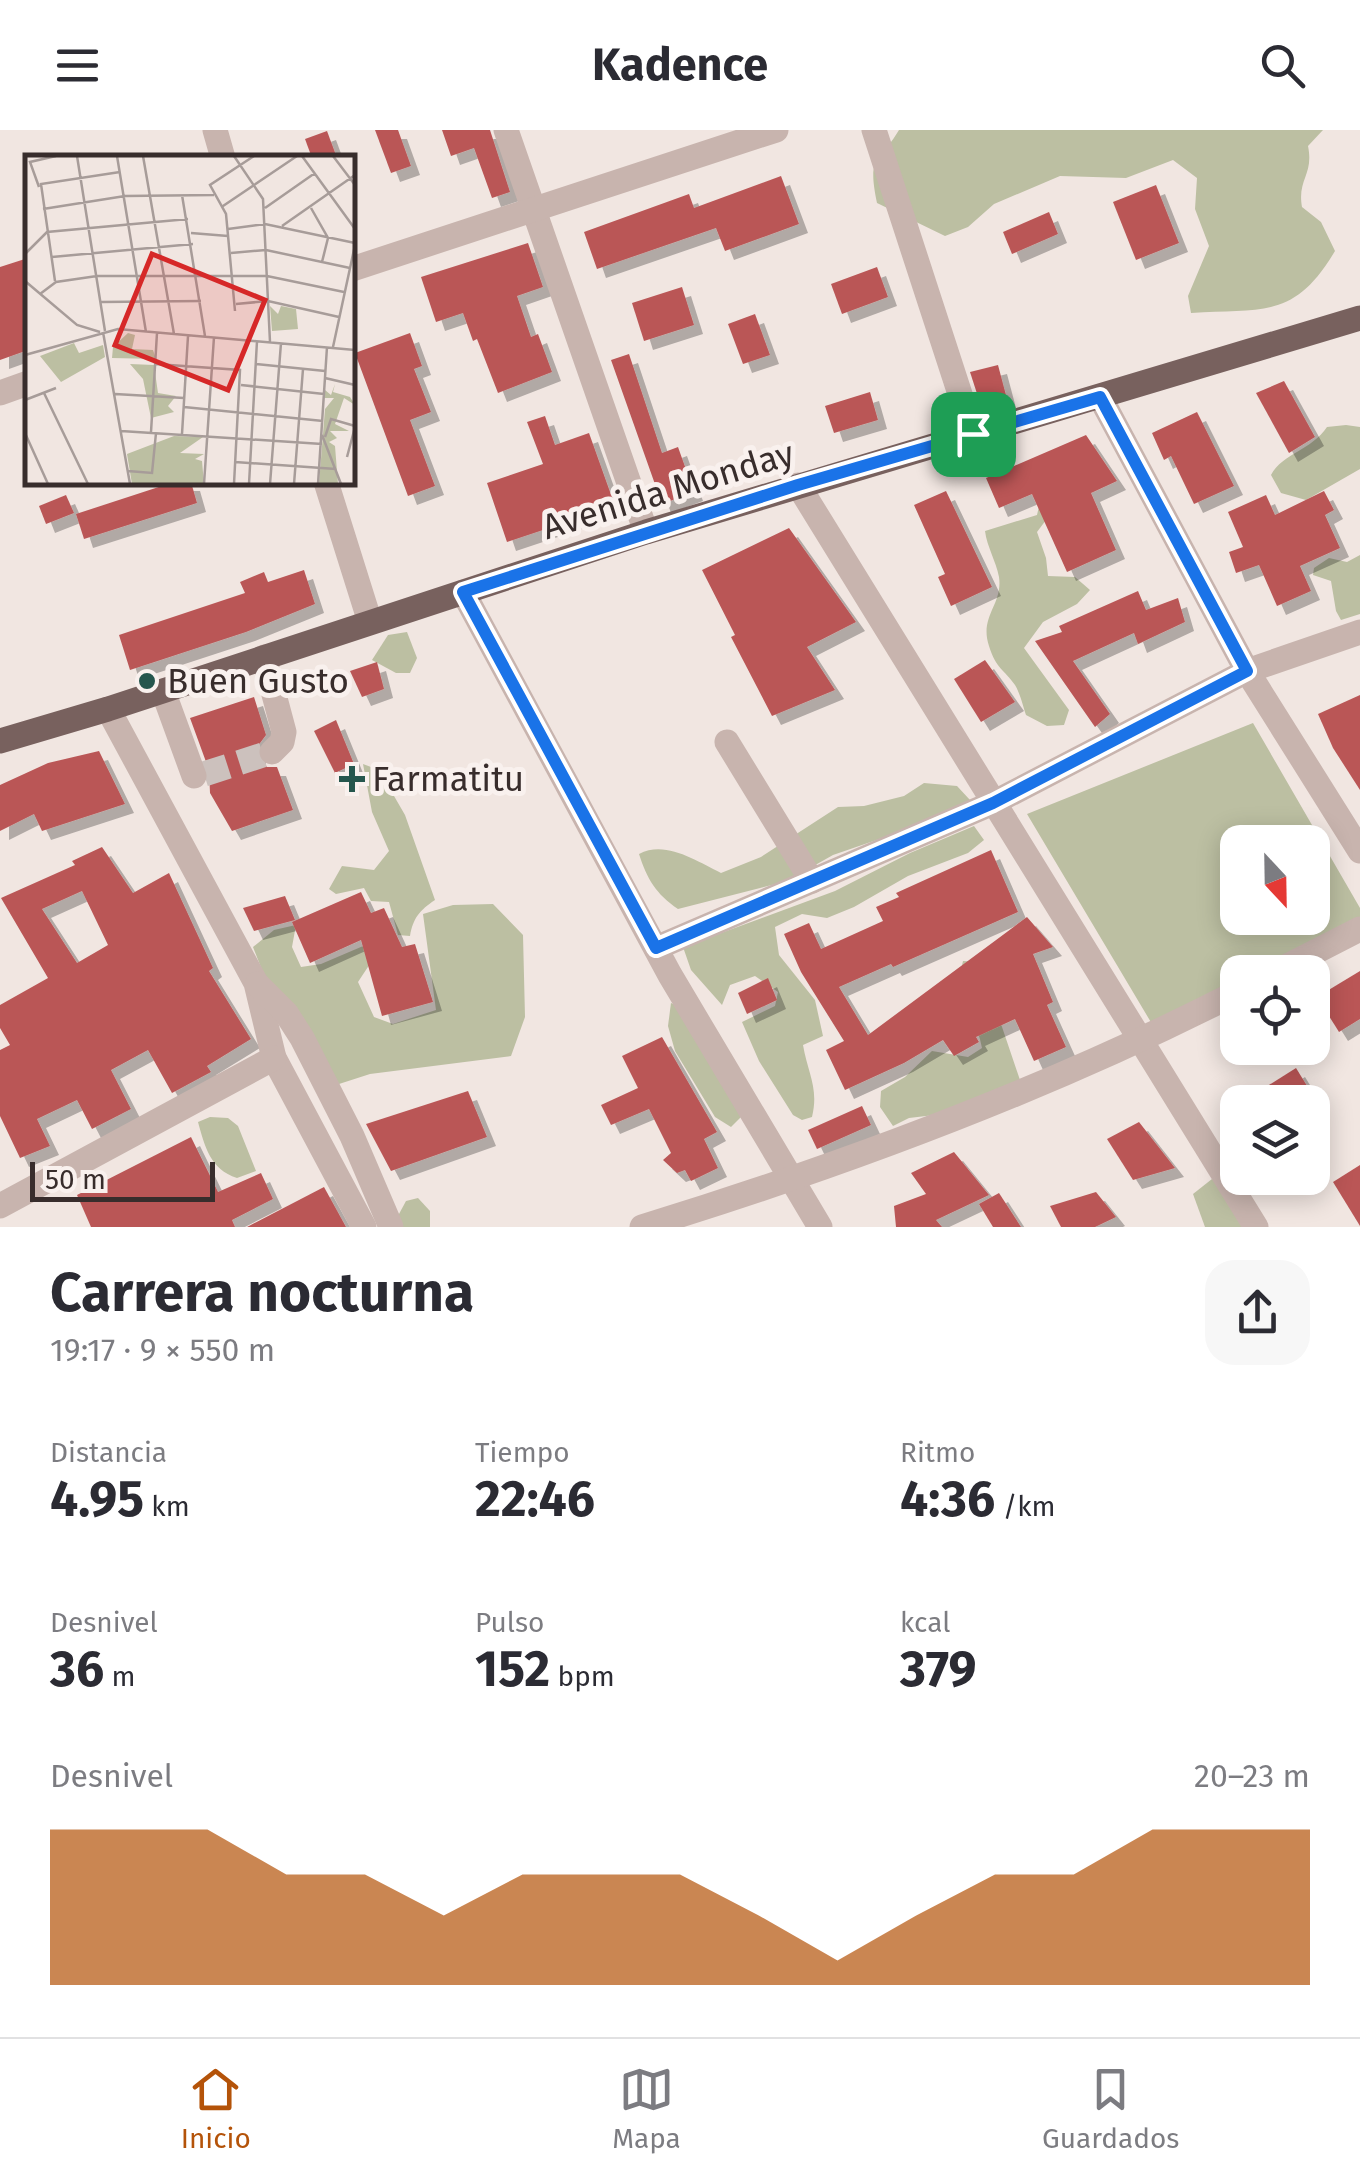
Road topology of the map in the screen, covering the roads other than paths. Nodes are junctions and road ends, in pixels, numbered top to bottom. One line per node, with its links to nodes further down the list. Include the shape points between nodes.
1 (214, 130): 5 (street)
2 (506, 130): 6 (street)
3 (776, 130): 6 (street)
4 (874, 130): 12 (street)
5 (222, 155)
6 (532, 208): 7 (street); 15 (street)
7 (355, 267)
8 (1360, 318): 11 (main road, Avenida Monday)
9 (25, 384): 10 (street)
10 (0, 393)
11 (1100, 397): 12 (main road, Avenida Monday); 20 (street)
12 (973, 434): 14 (main road, Avenida Monday)
13 (327, 485): 17 (street)
14 (798, 485): 15 (main road, Avenida Monday); 27 (street)
15 (646, 532): 16 (main road, Avenida Monday)
16 (463, 592): 17 (main road, Avenida Monday); 31 (street)
17 (370, 622): 19 (main road, Avenida Monday)
18 (1360, 632): 20 (street)
19 (264, 657): 21 (main road, Avenida Monday); 25 (street, via 284,732)
20 (1247, 671): 27 (street); 28 (street)
21 (163, 691): 22 (main road, Avenida Monday); 26 (street, via 199,775)
22 (108, 709): 23 (main road, Avenida Monday); 26 (street)
23 (0, 741)
24 (728, 742): 29 (street)
25 (272, 752)
26 (151, 788): 33 (street)
27 (993, 803): 29 (street); 35 (street)
28 (1360, 851)
29 (812, 881): 31 (street)
30 (1360, 929): 32 (street)
31 (656, 948): 37 (street)
32 (1309, 955)
33 (256, 983): 36 (street); 40 (street, via 302,1038)
34 (1220, 1001): 35 (street)
35 (1140, 1042): 37 (street); 43 (street)
36 (274, 1058): 38 (street); 39 (street)
37 (793, 1180): 41 (street); 42 (street)
38 (0, 1206)
39 (364, 1227)
40 (391, 1227)
41 (642, 1227)
42 (820, 1227)
43 (1256, 1227)

